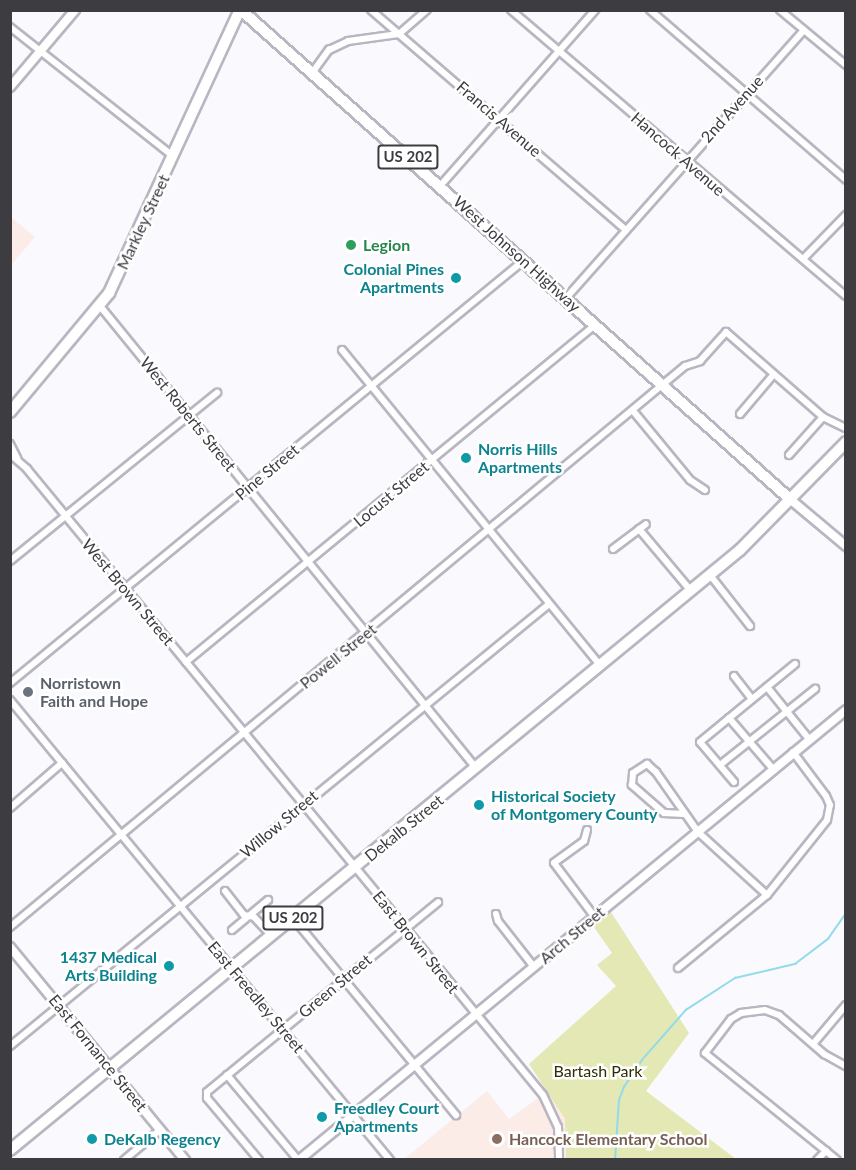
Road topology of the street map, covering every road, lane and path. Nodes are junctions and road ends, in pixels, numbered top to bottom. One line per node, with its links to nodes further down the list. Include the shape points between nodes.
1 (75, 10): 12 (street)
2 (240, 10): 15 (highway, West Johnson Highway / US 202); 19 (highway, Markley Street / US 202)
3 (370, 10): 11 (street, Francis Avenue)
4 (427, 10): 11 (street)
5 (511, 10): 13 (street, Hancock Avenue)
6 (595, 10): 13 (street)
7 (650, 10): 17 (street)
8 (780, 10): 10 (street)
9 (10, 27): 12 (street)
10 (803, 31): 14 (street); 17 (street, 2nd Avenue)
11 (399, 34): 15 (street, via 348,41 330,50); 18 (street, Francis Avenue)
12 (42, 50): 16 (street); 19 (street)
13 (558, 50): 18 (street); 20 (street, Hancock Avenue)
14 (846, 65)
15 (312, 73): 22 (highway, West Johnson Highway / US 202)
16 (10, 87)
17 (746, 93): 20 (street, 2nd Avenue); 21 (street)
18 (498, 117): 22 (street); 24 (street, Francis Avenue)
19 (173, 156): 29 (highway, Markley Street / US 202)
20 (685, 161): 24 (street, 2nd Avenue); 25 (street, Hancock Avenue)
21 (846, 180)
22 (440, 186): 26 (highway, West Johnson Highway / US 202)
23 (846, 215): 25 (street)
24 (626, 230): 28 (street, 2nd Avenue)
25 (802, 259): 27 (street, Hancock Avenue)
26 (523, 261): 28 (highway, West Johnson Highway / US 202); 33 (street, Pine Street)
27 (846, 296)
28 (567, 297): 30 (highway, West Johnson Highway / US 202)
29 (100, 306): 36 (highway, Markley Street / US 202); 39 (street, West Roberts Street)
30 (595, 325): 34 (highway, West Johnson Highway / US 202); 47 (street, Locust Street)
31 (342, 350): 33 (street)
32 (774, 374): 34 (street, Powell Street, via 726,332 700,361 685,366); 38 (street); 40 (street)
33 (370, 386): 47 (street); 48 (street, Pine Street)
34 (665, 386): 37 (street, Powell Street); 50 (highway, West Johnson Highway / US 202)
35 (217, 393): 39 (street)
36 (10, 412)
37 (634, 412): 49 (street, via 690,480); 54 (street, Powell Street)
38 (740, 414)
39 (188, 416): 48 (street, West Roberts Street); 51 (street)
40 (824, 417): 41 (street); 45 (street)
41 (846, 428)
42 (846, 442): 50 (highway, US 202)
43 (10, 444): 46 (street)
44 (10, 454): 46 (street, West Brown Street)
45 (789, 455)
46 (17, 458): 51 (street, West Brown Street)
47 (431, 460): 54 (street); 58 (street, Locust Street)
48 (249, 487): 58 (street, West Roberts Street); 60 (street, Pine Street)
49 (705, 490)
50 (791, 500): 55 (street); 59 (highway, Dekalb Street / US 202)
51 (65, 516): 57 (street); 60 (street, West Brown Street)
52 (646, 524): 53 (street)
53 (639, 529): 56 (street); 61 (street)
54 (489, 532): 62 (street); 64 (street, Powell Street)
55 (846, 546)
56 (613, 549)
57 (10, 561)
58 (309, 562): 64 (street, West Roberts Street); 65 (street, Locust Street)
59 (710, 574): 61 (highway, Dekalb Street / US 202); 63 (street)
60 (125, 589): 65 (street, West Brown Street); 69 (street, Pine Street)
61 (691, 591): 67 (highway, Dekalb Street / US 202)
62 (549, 604): 67 (street); 74 (street, Willow Street)
63 (750, 626)
64 (367, 632): 74 (street, West Roberts Street); 78 (street, Powell Street)
65 (186, 662): 78 (street, West Brown Street)
66 (795, 664): 70 (street)
67 (600, 665): 84 (highway, Dekalb Street / US 202)
68 (734, 676): 72 (street)
69 (10, 683)
70 (767, 687): 72 (street); 76 (street)
71 (815, 689): 76 (street)
72 (752, 699): 77 (street)
73 (10, 700): 82 (street, East Freedley Street)
74 (426, 704): 84 (street, West Roberts Street); 87 (street, Willow Street)
75 (846, 710): 79 (street, Arch Street)
76 (787, 712): 79 (street); 80 (street)
77 (729, 718): 80 (street); 83 (street, via 700,742)
78 (244, 733): 87 (street, East Brown Street); 92 (street, Powell Street)
79 (809, 739): 81 (street, Arch Street)
80 (749, 742): 83 (street); 85 (street)
81 (793, 752): 85 (street, Arch Street); 95 (street, via 826,796 830,810 828,820)
82 (62, 763): 88 (street); 92 (street, East Freedley Street)
83 (720, 765): 86 (street)
84 (477, 768): 93 (highway, Dekalb Street / US 202)
85 (773, 769): 91 (street, Arch Street)
86 (734, 782)
87 (303, 804): 93 (street, East Brown Street); 98 (street, Willow Street)
88 (10, 808)
89 (684, 814): 89 (street, via 681,803 656,772 647,764 636,770 632,785 664,813); 91 (street)
90 (587, 830): 101 (street, via 584,841 554,863)
91 (698, 832): 95 (street); 101 (street, Arch Street)
92 (122, 834): 98 (street, East Freedley Street); 103 (street, Powell Street)
93 (355, 868): 102 (highway, Dekalb Street / US 202); 104 (street, East Brown Street)
94 (225, 891): 100 (street)
95 (768, 895): 110 (street)
96 (268, 900): 100 (street)
97 (438, 902): 104 (street, Green Street)
98 (181, 906): 109 (street, East Freedley Street); 113 (street, Willow Street)
99 (496, 914): 108 (street)
100 (248, 916): 105 (street); 106 (street, via 254,917)
101 (594, 916): 108 (street, Arch Street)
102 (293, 918): 106 (highway, Dekalb Street / US 202); 111 (street)
103 (10, 927)
104 (406, 929): 111 (street, Green Street); 114 (street, East Brown Street)
105 (232, 930)
106 (272, 936): 109 (highway, Dekalb Street / US 202)
107 (10, 947): 113 (street, East Fornance Street)
108 (534, 967): 114 (street, Arch Street)
109 (232, 968): 115 (street, East Freedley Street); 120 (highway, Dekalb Street / US 202)
110 (678, 968)
111 (344, 979): 115 (street, Green Street); 118 (street)
112 (846, 1005): 116 (street)
113 (59, 1006): 117 (street, Willow Street); 120 (street, East Fornance Street)
114 (476, 1015): 118 (street, Arch Street); 132 (street, East Brown Street, via 543,1095 558,1126)
115 (283, 1029): 121 (street, Green Street); 122 (street, East Freedley Street)
116 (813, 1044): 119 (street); 126 (street, via 779,1015 754,1010 731,1019 705,1053)
117 (10, 1046)
118 (415, 1066): 122 (street, Arch Street); 123 (street)
119 (846, 1066)
120 (111, 1069): 124 (street, East Fornance Street); 125 (highway, Dekalb Street / US 202)
121 (227, 1075): 129 (street, Green Street, via 206,1095); 130 (street)
122 (352, 1115): 130 (street, Arch Street); 131 (street, East Freedley Street)
123 (456, 1115)
124 (160, 1130): 127 (street); 128 (street, East Fornance Street)
125 (10, 1150)
126 (826, 1151): 133 (street); 134 (street)
127 (124, 1160)
128 (185, 1160)
129 (259, 1160)
130 (298, 1160)
131 (390, 1160)
132 (559, 1160)
133 (817, 1160)
134 (837, 1160)

